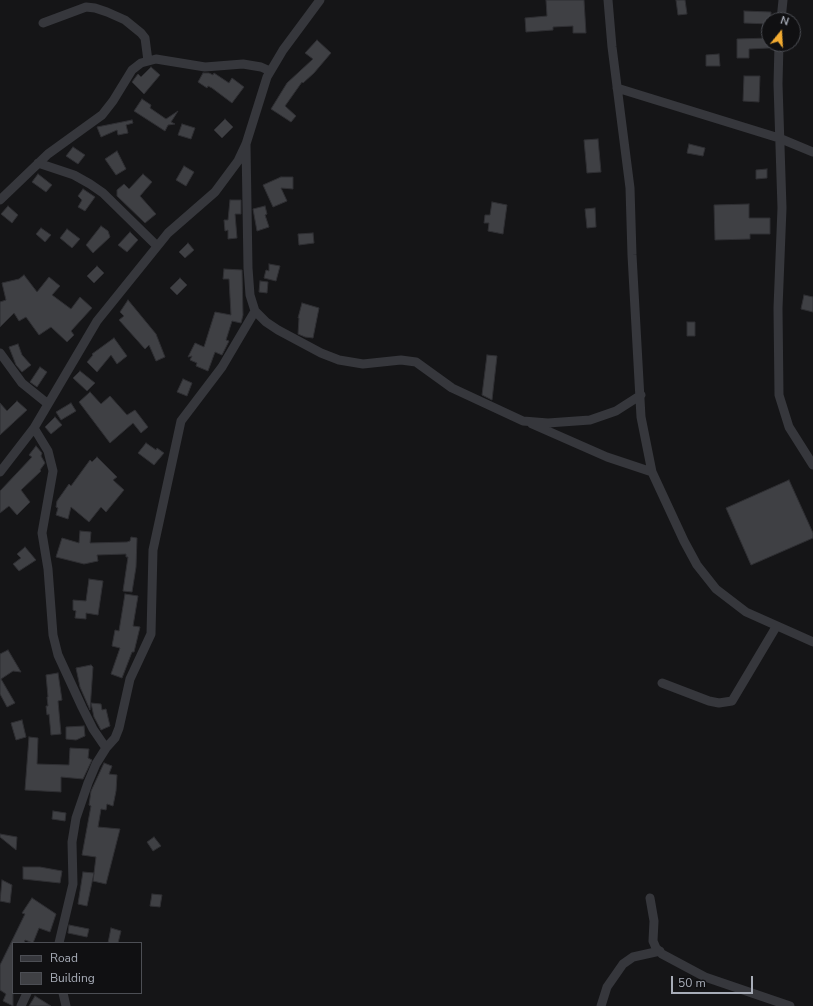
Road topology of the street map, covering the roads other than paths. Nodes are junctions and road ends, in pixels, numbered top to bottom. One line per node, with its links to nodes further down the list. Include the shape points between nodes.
1 (320, 0): 8 (street)
2 (608, 0): 9 (street)
3 (783, 0): 4 (street)
4 (782, 12)
5 (43, 23): 7 (street, via 86,7 107,12 125,20 141,33 147,43)
6 (779, 52): 10 (street)
7 (148, 61): 8 (street, via 164,60 205,67 251,64); 13 (street, via 132,70 102,115)
8 (270, 71): 11 (street)
9 (617, 88): 10 (street); 18 (street, via 630,188)
10 (779, 138): 12 (street); 22 (street, via 782,208 778,308 779,395 789,427)
11 (246, 144): 15 (street, via 238,161 215,192 180,221); 16 (street, via 248,268 250,295)
12 (813, 152)
13 (38, 163): 14 (street); 15 (street, via 74,175 102,192)
14 (0, 200)
15 (157, 246): 19 (street, via 97,321)
16 (255, 310): 20 (street, via 278,330 321,353 339,360 363,364 413,361 452,388); 28 (street, via 222,367 182,421 152,550 151,634 130,679 119,728 115,738)
17 (0, 353): 19 (street, via 22,383)
18 (641, 395): 20 (street, via 616,411 590,420 548,423); 24 (street, via 643,433)
19 (48, 404): 21 (street)
20 (523, 421): 24 (street)
21 (34, 428): 23 (street); 28 (street, via 48,451 53,472 42,533 49,574 52,635 63,668 93,729)
22 (813, 465)
23 (0, 472)
24 (652, 472): 25 (street, via 684,541 706,578 729,601)
25 (776, 627): 26 (street); 27 (street, via 732,701 714,702)
26 (813, 642)
27 (662, 683)
28 (106, 748): 30 (street, via 96,764 76,818 72,842 73,884)
29 (650, 898): 31 (street, via 654,921 653,941)
30 (59, 942)
31 (660, 951): 36 (street, via 633,957 623,964 607,987); 37 (street, via 705,977)
32 (26, 994): 34 (street)
33 (63, 994): 35 (street)
34 (20, 1006)
35 (66, 1006)
36 (601, 1006)
37 (790, 1006)

